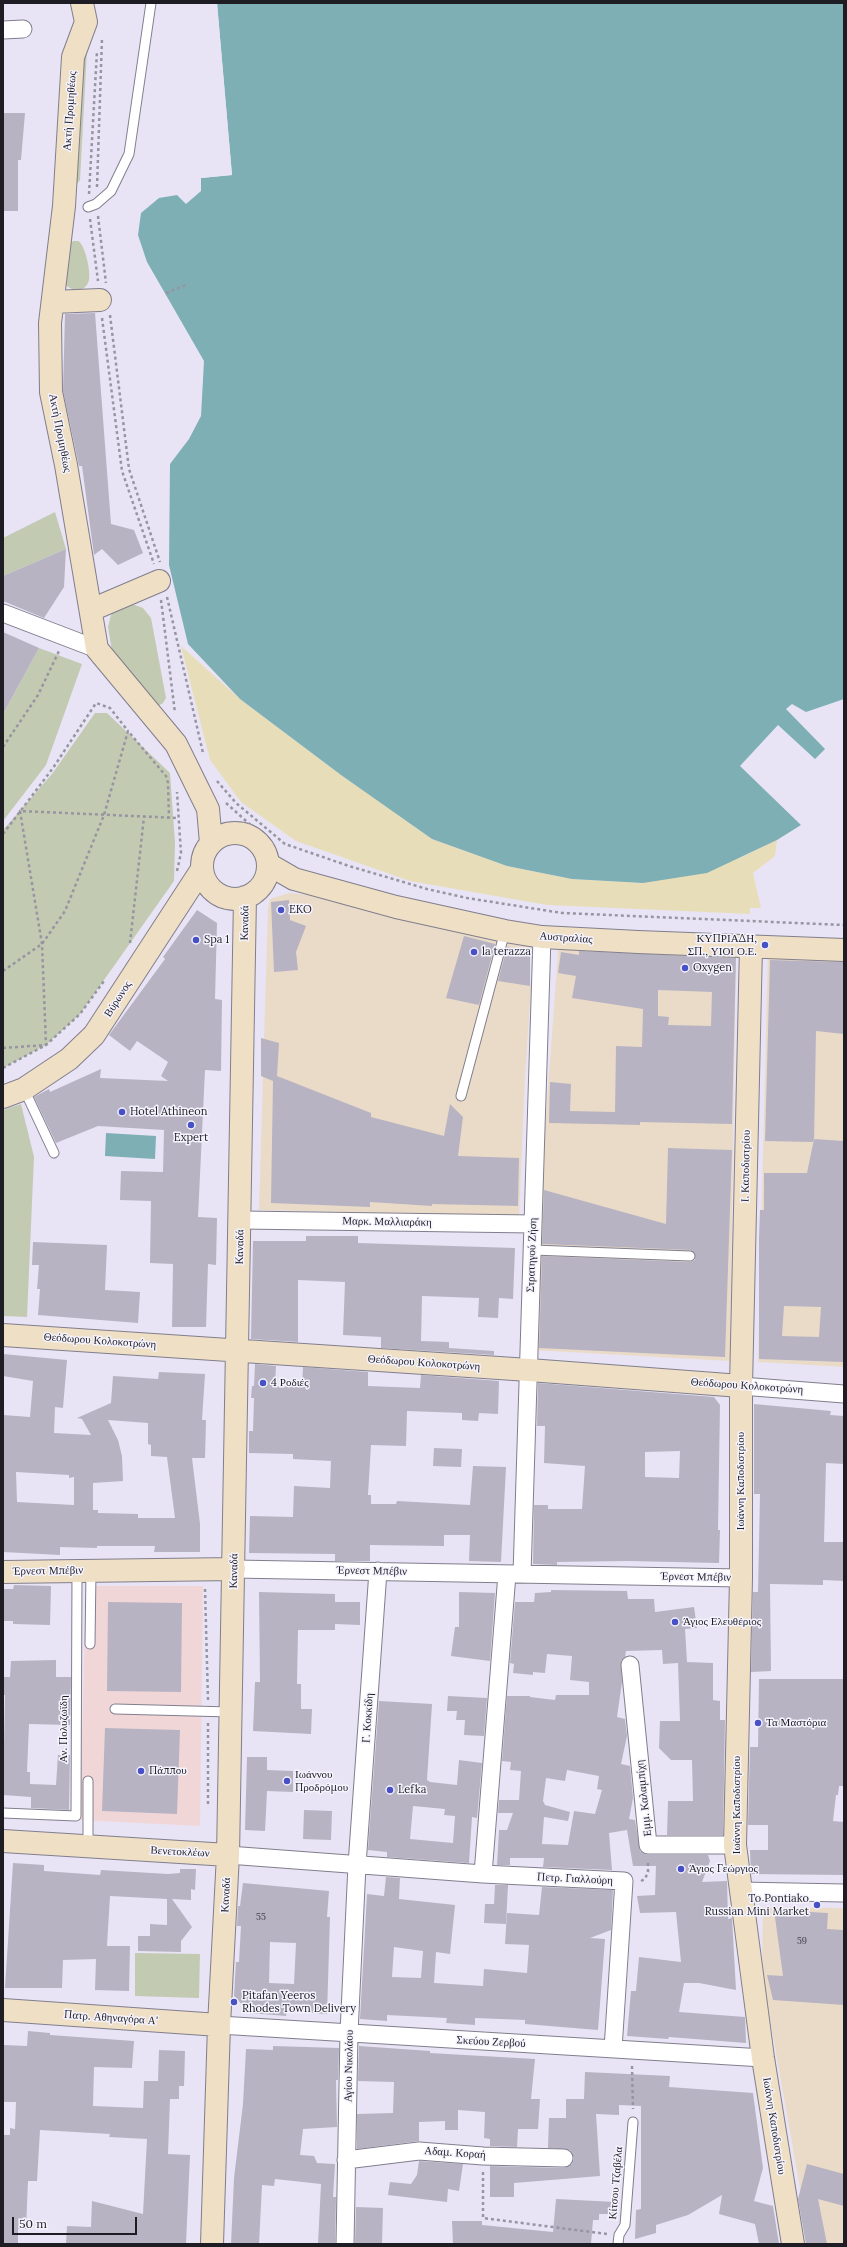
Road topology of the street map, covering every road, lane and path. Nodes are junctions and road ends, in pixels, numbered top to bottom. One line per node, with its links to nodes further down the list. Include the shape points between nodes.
1 (151, 3): 6 (lane, via 129,154 111,191)
2 (90, 19): 6 (path); 10 (street, Ακτή Προμηθέως, via 73,57 64,206)
3 (22, 29): 4 (street)
4 (3, 30)
5 (96, 49): 6 (path)
6 (92, 205): 9 (path); 9 (path)
7 (186, 285): 8 (path)
8 (166, 293)
9 (106, 301): 10 (street); 11 (path, via 129,469); 11 (path, via 122,471)
10 (53, 302): 12 (street, Ακτή Προμηθέως, via 50,323 51,392)
11 (162, 579): 12 (street); 16 (path); 19 (path)
12 (91, 610): 15 (street, Ακτή Προμηθέως)
13 (3, 613): 14 (street)
14 (60, 635): 15 (street); 18 (path, via 58,656 48,676)
15 (97, 650): 22 (street, via 176,744)
16 (176, 717)
17 (128, 730): 23 (path, via 110,708 96,703 53,768); 24 (path); 26 (path, via 166,776)
18 (3, 747)
19 (204, 756)
20 (213, 775): 37 (path, via 236,803 286,844 348,866 427,889 562,914)
21 (177, 786): 27 (path)
22 (215, 804): 28 (street); 30 (street); 31 (path)
23 (20, 810): 24 (path); 29 (path); 41 (path)
24 (104, 816): 25 (path); 41 (path, via 65,911)
25 (144, 817): 26 (path); 40 (path, via 130,946)
26 (169, 817): 27 (path)
27 (178, 818): 33 (path, via 181,853)
28 (230, 833): 30 (street, via 220,836); 31 (street, via 252,836 266,853)
29 (3, 834)
30 (211, 843): 32 (street, via 205,852)
31 (273, 857): 34 (street); 35 (street)
32 (202, 869): 36 (street, via 207,883 214,892 235,899); 49 (street, Βύρωνος, via 94,1035 69,1059)
33 (176, 874)
34 (294, 879): 35 (street); 38 (street, Αυστραλίας, via 396,907)
35 (263, 884): 36 (street)
36 (245, 897): 53 (street, Καναδά)
37 (844, 925)
38 (505, 931): 39 (street, Αυστραλίας); 50 (lane)
39 (542, 937): 42 (street, Αυστραλίας); 54 (street, Στρατηγού Ζήση)
40 (134, 940)
41 (42, 944): 44 (path); 46 (path)
42 (751, 946): 43 (street, Αυστραλίας); 60 (street, Ι. Καποδιστρίου)
43 (844, 950)
44 (3, 971)
45 (108, 976): 46 (path, via 80,1014)
46 (46, 1045): 47 (path); 48 (path)
47 (3, 1048)
48 (3, 1068)
49 (24, 1089): 51 (street, Βύρωνος); 52 (lane)
50 (461, 1096)
51 (3, 1097)
52 (54, 1153)
53 (240, 1220): 54 (street, Μαρκ. Μαλλιαράκη); 58 (street, Καναδά)
54 (533, 1224): 55 (street, Στρατηγού Ζήση)
55 (532, 1250): 56 (lane); 59 (street, Στρατηγού Ζήση)
56 (690, 1256)
57 (3, 1335): 58 (street, Θεόδωρου Κολοκοτρώνη)
58 (238, 1350): 59 (street, Θεόδωρου Κολοκοτρώνη); 62 (street, Καναδά)
59 (529, 1370): 60 (street, Θεόδωρου Κολοκοτρώνη); 66 (street, Στρατηγού Ζήση)
60 (741, 1386): 61 (street, Θεόδωρου Κολοκοτρώνη); 67 (street, Ιωάννη Καποδιστρίου)
61 (844, 1394)
62 (234, 1569): 63 (street, Έρνεστ Μπέβιν); 65 (street, Έρνεστ Μπέβιν); 73 (street, Καναδά)
63 (84, 1570): 64 (street, Έρνεστ Μπέβιν); 69 (lane); 76 (lane, Αν. Πολυζωϊδη, via 76,1816)
64 (3, 1572)
65 (378, 1572): 66 (street, Έρνεστ Μπέβιν); 82 (street, Γ. Κοκκίδη)
66 (515, 1574): 67 (street, Έρνεστ Μπέβιν); 83 (street, Στρατηγού Ζήση)
67 (741, 1578): 78 (street, Ιωάννη Καποδιστρίου)
68 (204, 1586): 72 (path)
69 (90, 1644)
70 (630, 1665): 78 (street, Εμμ. Καλαμπίχη, via 648,1845)
71 (115, 1709): 72 (lane)
72 (208, 1712): 73 (lane); 75 (path)
73 (231, 1712): 80 (street, Καναδά)
74 (88, 1781): 79 (lane)
75 (208, 1808)
76 (3, 1813)
77 (3, 1841): 79 (street, Βενετοκλέων)
78 (735, 1845): 85 (street, Ιωάννη Καποδιστρίου)
79 (88, 1846): 80 (street, Βενετοκλέων)
80 (228, 1855): 82 (street, Βενετοκλέων); 88 (street, Καναδά)
81 (649, 1855): 84 (path, via 648,1872 644,1880)
82 (357, 1864): 83 (street, Πετρ. Γιαλλούρη); 89 (street, Αγίου Νικολάου)
83 (483, 1874): 84 (street, Πετρ. Γιαλλούρη)
84 (624, 1881): 90 (street, Πετρ. Γιαλλούρη)
85 (740, 1891): 86 (street); 92 (street, Ιωάννη Καποδιστρίου)
86 (844, 1893)
87 (3, 2010): 88 (street, Πατρ. Αθηναγόρα Α')
88 (220, 2025): 89 (street, Σκεύου Ζερβού); 98 (street, Καναδά)
89 (349, 2033): 90 (street, Σκεύου Ζερβού); 96 (street, Αγίου Νικολάου)
90 (613, 2049): 91 (street, Σκεύου Ζερβού)
91 (632, 2050): 92 (street, Σκεύου Ζερβού); 93 (path)
92 (764, 2058): 100 (street, Ιωάννη Καποδιστρίου)
93 (633, 2122): 97 (lane, Κίτσου Τζαβέλα, via 625,2225)
94 (483, 2156): 95 (street, Αδαμ. Κοραή); 96 (street, Αδαμ. Κοραή, via 419,2151); 97 (path, via 483,2218)
95 (564, 2158)
96 (346, 2160): 99 (street, Αγίου Νικολάου)
97 (618, 2240)
98 (212, 2244)
99 (345, 2244)
100 (793, 2244)

